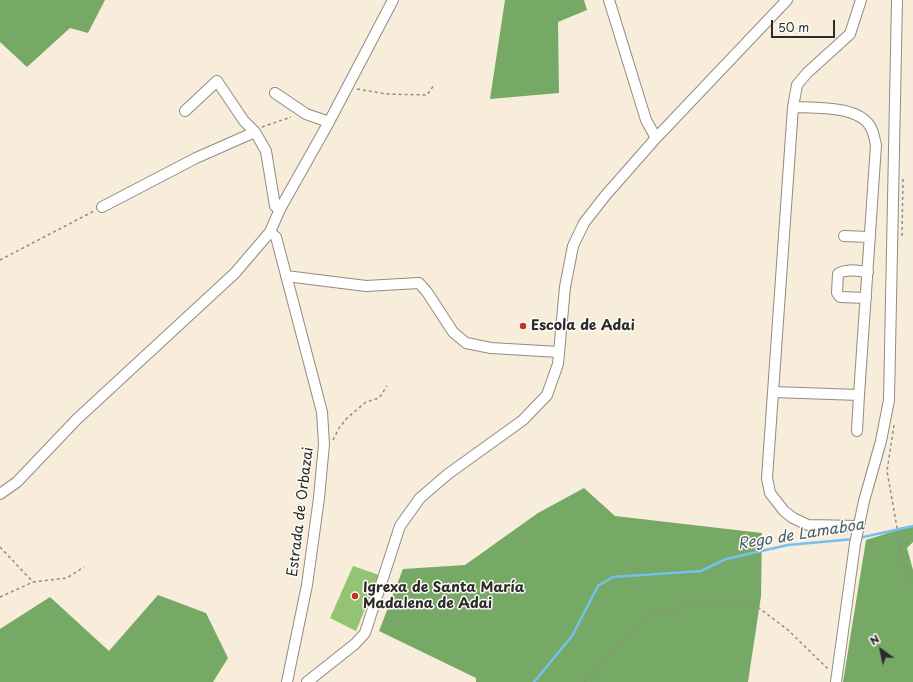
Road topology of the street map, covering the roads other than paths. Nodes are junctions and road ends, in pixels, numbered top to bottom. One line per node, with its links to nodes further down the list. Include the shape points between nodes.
1 (393, 0): 9 (street)
2 (609, 0): 11 (street, via 646,120)
3 (786, 0): 11 (street)
4 (861, 0): 7 (street, via 850,34 806,72 797,85)
5 (897, 0): 25 (street, via 889,400)
6 (275, 92): 9 (street, via 306,114)
7 (793, 106): 16 (street, via 849,111 863,118 872,129 876,145); 21 (street)
8 (185, 111): 10 (street, via 217,81 244,121)
9 (329, 122): 13 (street)
10 (254, 131): 12 (street); 13 (street, via 266,151 275,206)
11 (656, 138): 20 (street, via 604,196 584,223 573,246 565,287)
12 (102, 207)
13 (280, 209): 14 (street)
14 (267, 235): 18 (street, Estrada de Orbazai, via 276,237); 24 (street, via 235,273 78,419 17,482)
15 (844, 236): 16 (street)
16 (870, 237): 17 (street)
17 (868, 272): 19 (street); 19 (street, via 838,274 837,293 840,297)
18 (286, 276): 20 (street, via 366,286 419,283 453,332 466,343 491,348); 27 (street, Estrada de Orbazai, via 322,412 323,453 307,585)
19 (866, 298): 22 (street)
20 (559, 352): 28 (street, via 558,364 547,395 518,424 448,474 420,498 400,526 365,633)
21 (773, 392): 22 (street); 25 (street, via 767,478 770,492 784,511 808,525)
22 (859, 395): 23 (street)
23 (857, 431)
24 (0, 494)
25 (859, 526): 26 (street)
26 (836, 679)
27 (287, 682)
28 (307, 682)

